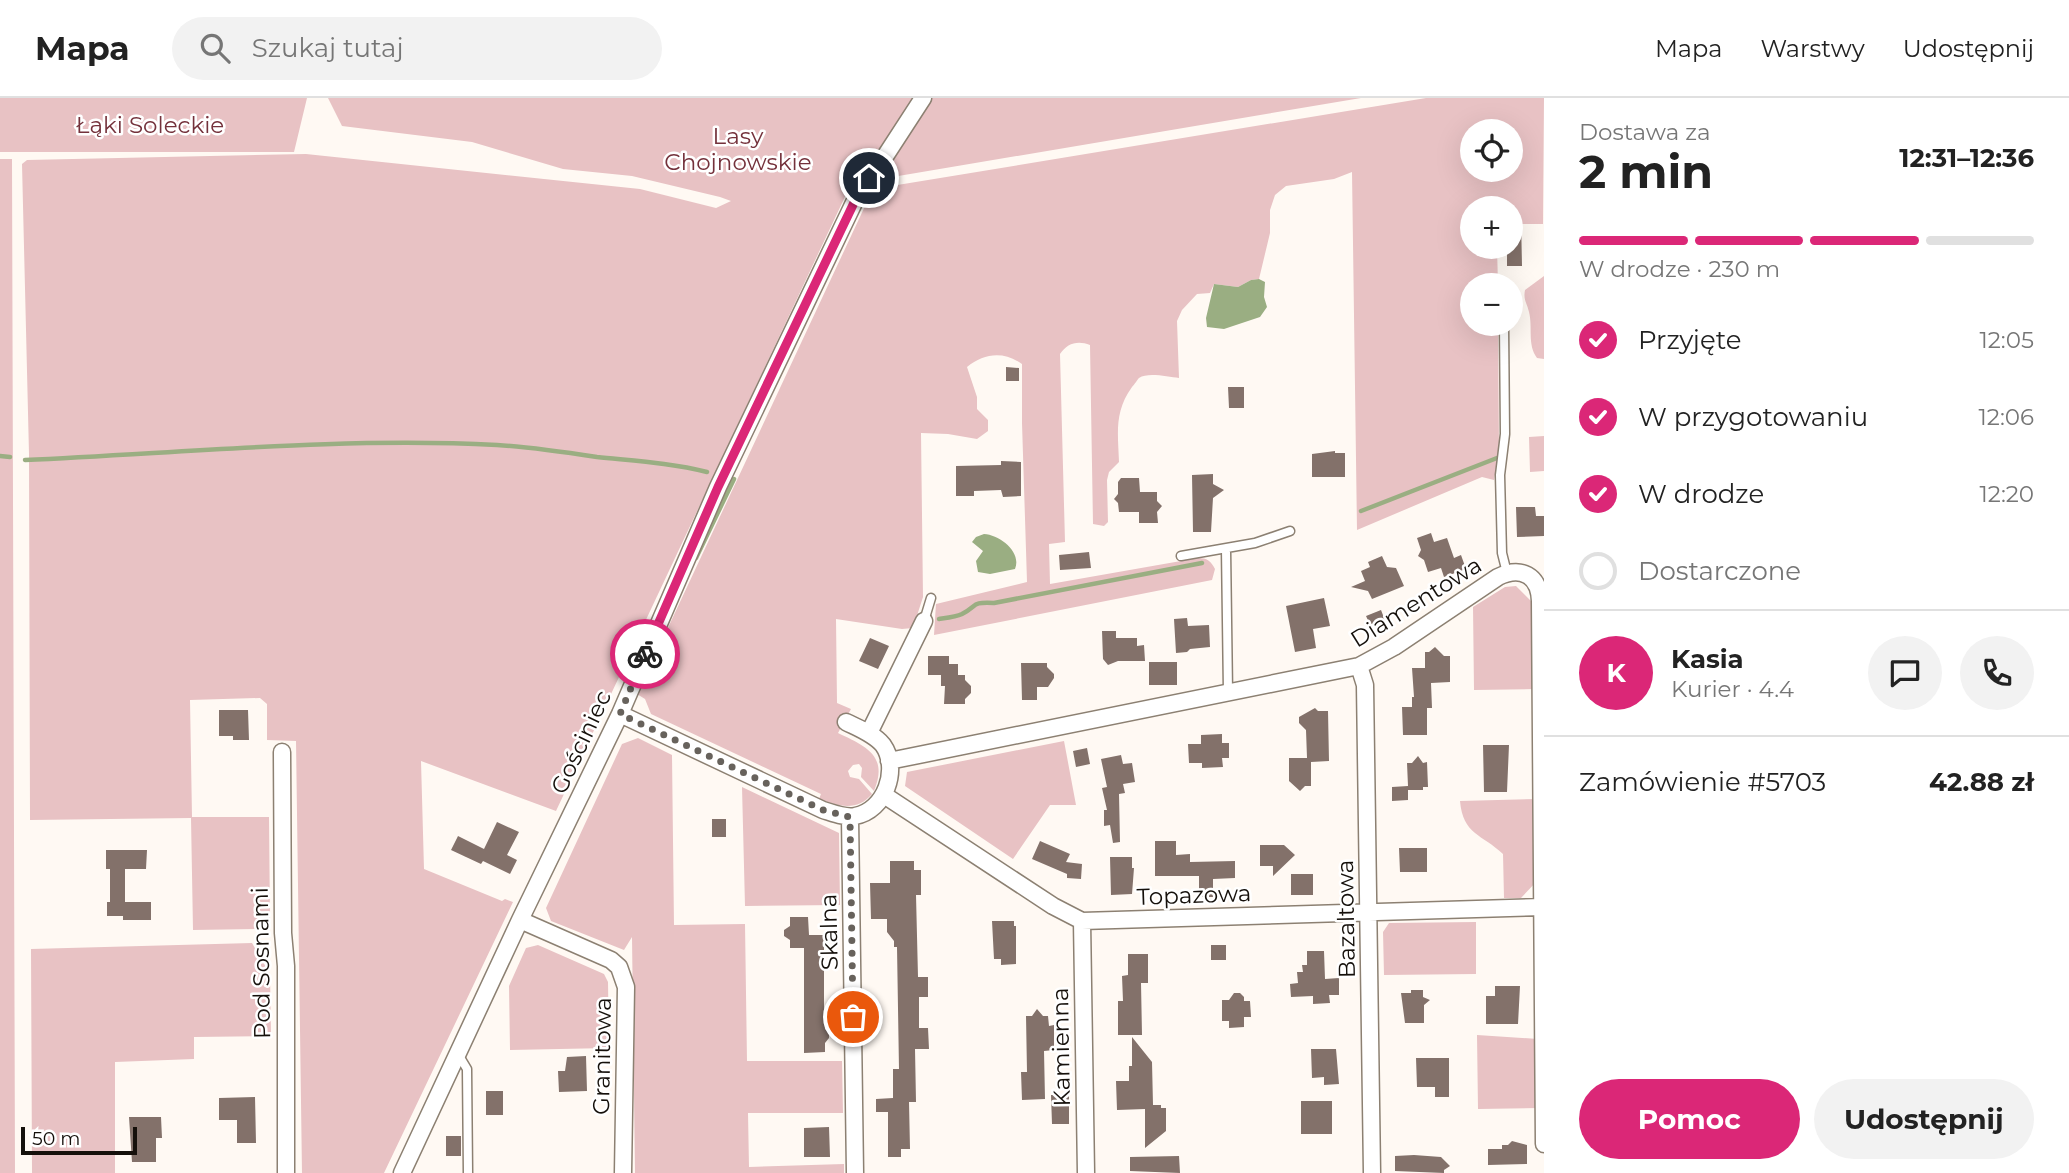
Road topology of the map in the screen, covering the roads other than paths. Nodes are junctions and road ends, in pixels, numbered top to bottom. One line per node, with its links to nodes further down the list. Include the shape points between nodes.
1 (923, 98): 11 (street, Gościniec, via 862,186 718,487)
2 (1504, 336): 6 (lane, via 1505,434 1500,475 1502,553)
3 (1290, 531): 4 (lane)
4 (1226, 549): 5 (lane); 10 (lane)
5 (1181, 556)
6 (1507, 573): 9 (street, Diamentowa); 18 (street, Diamentowa, via 1523,573 1539,590)
7 (930, 598): 8 (lane)
8 (924, 621): 13 (street)
9 (1359, 666): 10 (street, Diamentowa); 19 (street, Bazaltowa, via 1365,685)
10 (1228, 692): 15 (street, Diamentowa)
11 (620, 714): 17 (street, via 823,810); 20 (street, Gościniec)
12 (846, 722): 13 (street)
13 (869, 733): 15 (street, via 884,747)
14 (282, 752): 24 (street, Pod Sosnami)
15 (889, 761): 16 (street, via 890,780)
16 (884, 795): 17 (street, via 869,811); 21 (street, Topazowa)
17 (850, 817): 28 (street, Skalna)
18 (1542, 907): 19 (street, Topazowa); 23 (street, Diamentowa)
19 (1368, 912): 21 (street, Topazowa); 30 (street, Bazaltowa)
20 (520, 920): 22 (street, Gościniec); 27 (street, Granitowa, via 611,960 622,973 626,987)
21 (1082, 921): 29 (street, Kamienna)
22 (458, 1054): 25 (street, Gościniec); 26 (lane, via 467,1069)
23 (1544, 1144)
24 (286, 1173)
25 (402, 1173)
26 (468, 1173)
27 (623, 1173)
28 (855, 1173)
29 (1086, 1173)
30 (1373, 1173)

